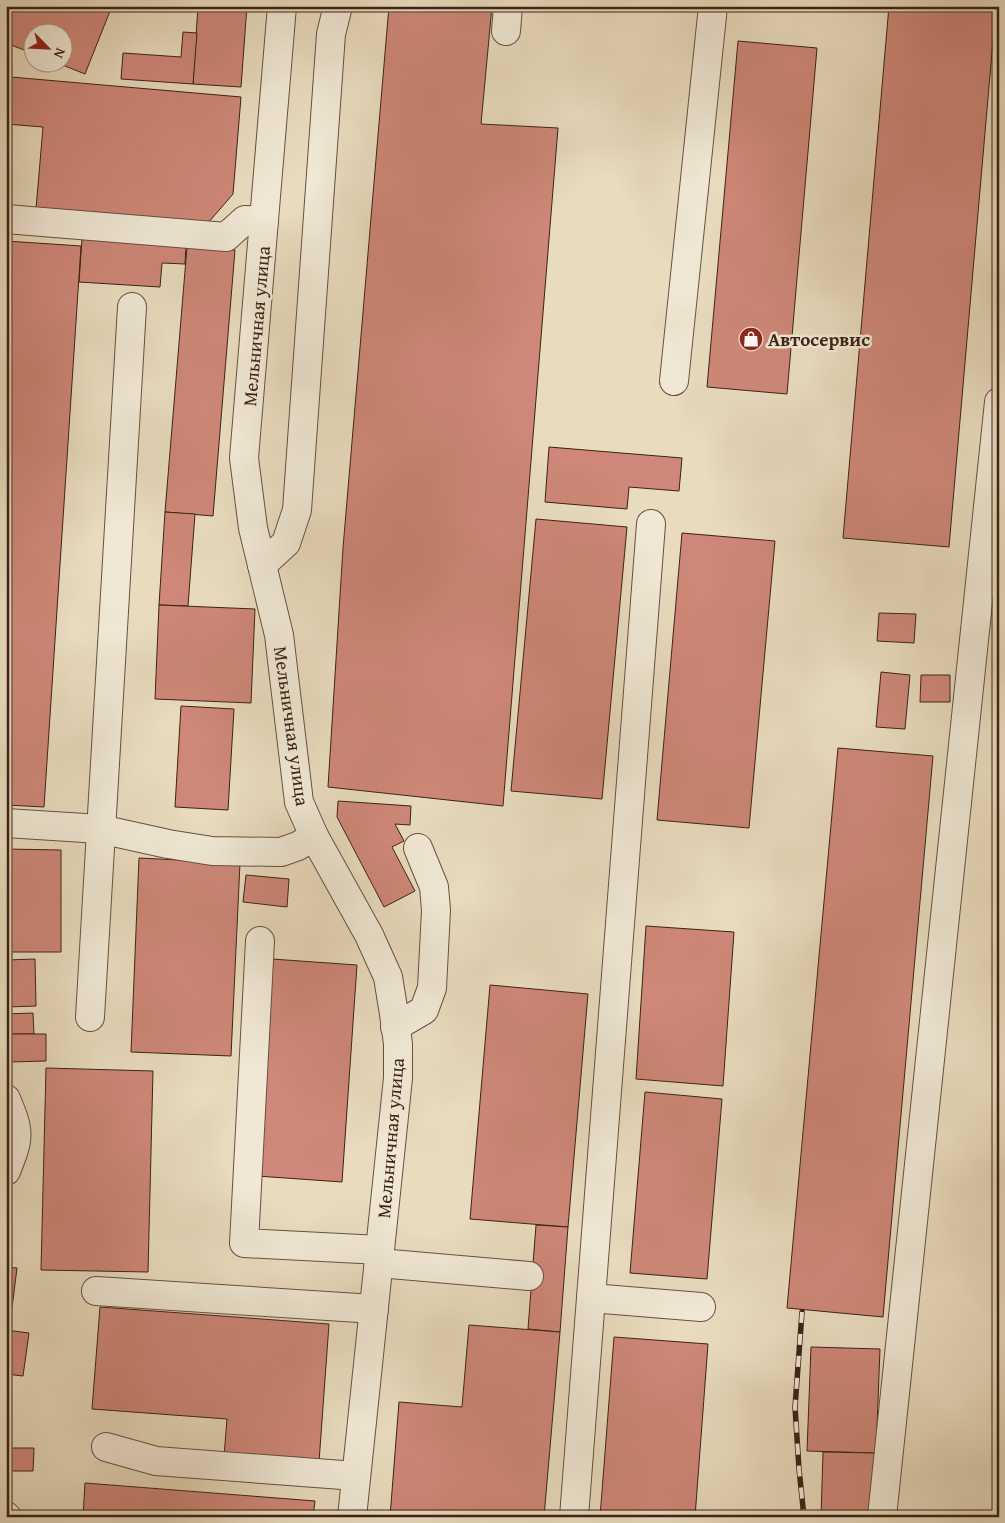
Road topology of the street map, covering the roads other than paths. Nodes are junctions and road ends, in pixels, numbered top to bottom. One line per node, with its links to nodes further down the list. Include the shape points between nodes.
1 (282, 6): 5 (street, Мельничная улица)
2 (338, 6): 10 (street, via 331,34 297,510 286,543)
3 (713, 6): 7 (street)
4 (6, 219): 5 (street, via 226,237 245,220)
5 (264, 221): 10 (street, Мельничная улица, via 244,458 253,528)
6 (132, 307): 12 (street)
7 (674, 381)
8 (999, 402): 30 (street)
9 (651, 524): 23 (street)
10 (262, 565): 13 (street, Мельничная улица, via 279,635 299,802)
11 (6, 824): 12 (street)
12 (100, 829): 13 (street, via 212,851 281,852); 16 (street)
13 (314, 836): 17 (street, Мельничная улица, via 369,935 388,977)
14 (418, 848): 17 (street, via 434,887 432,988 424,1010)
15 (260, 941): 20 (street, via 244,1243)
16 (90, 1017)
17 (396, 1026): 20 (street, Мельничная улица, via 398,1078)
18 (6, 1099): 19 (street, via 18,1134)
19 (6, 1171)
20 (380, 1256): 21 (street); 25 (street, Мельничная улица)
21 (528, 1276)
22 (96, 1291): 25 (street)
23 (591, 1298): 24 (street); 29 (street)
24 (701, 1307)
25 (374, 1309): 27 (street, Мельничная улица)
26 (106, 1448): 27 (street, via 156,1461)
27 (356, 1476): 28 (street, Мельничная улица)
28 (352, 1517)
29 (574, 1517)
30 (882, 1517)

